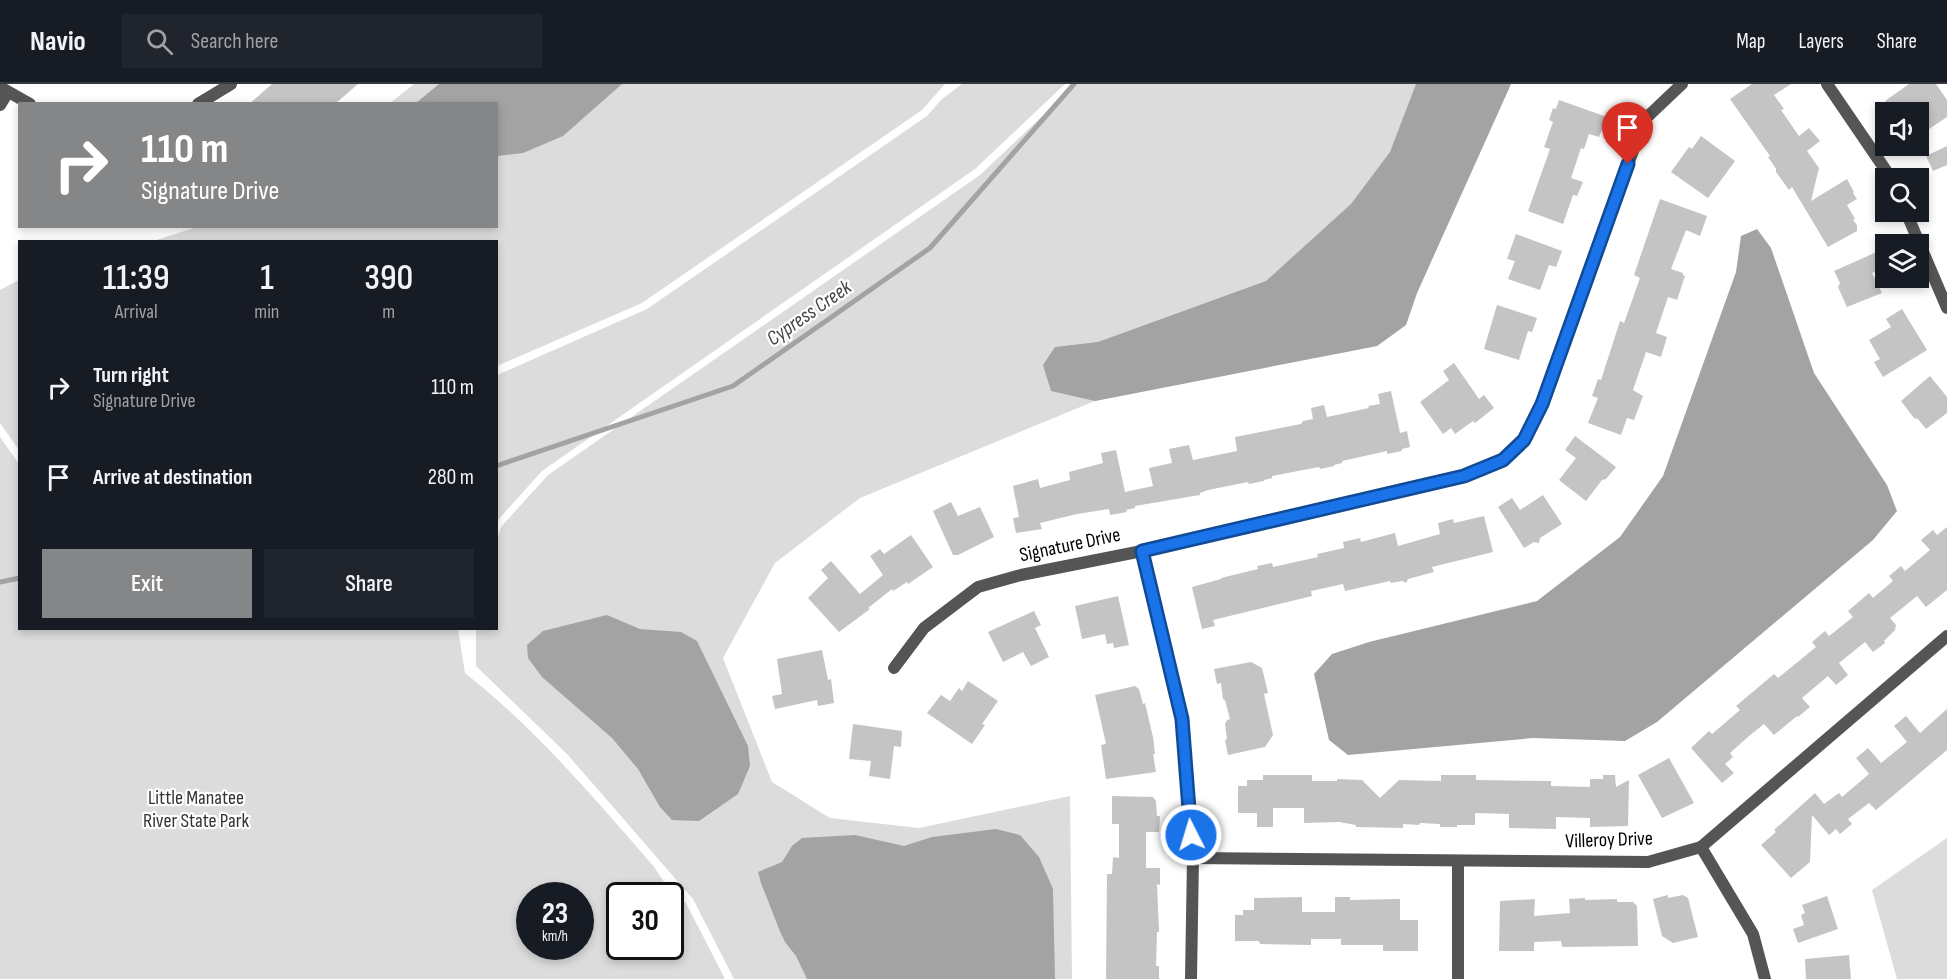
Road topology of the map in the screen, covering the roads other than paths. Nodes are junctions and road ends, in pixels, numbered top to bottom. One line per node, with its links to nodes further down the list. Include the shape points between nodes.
1 (231, 84): 6 (street)
2 (1682, 84): 11 (street, Signature Drive, via 1644,120 1542,404 1524,440 1503,460 1464,476)
3 (1827, 84): 8 (street)
4 (4, 89): 5 (street); 7 (street)
5 (27, 102)
6 (201, 102)
7 (0, 105)
8 (1884, 168)
9 (1910, 222): 10 (street)
10 (1947, 308)
11 (1142, 551): 13 (street, Signature Drive, via 978,587 924,628); 15 (street, via 1182,719)
12 (1947, 636): 14 (street, Villeroy Drive)
13 (894, 668)
14 (1701, 847): 16 (street, Villeroy Drive, via 1648,862); 19 (street, via 1753,934)
15 (1193, 858): 16 (street, Villeroy Drive); 17 (street)
16 (1458, 861): 18 (street)
17 (1191, 979)
18 (1458, 979)
19 (1765, 979)

